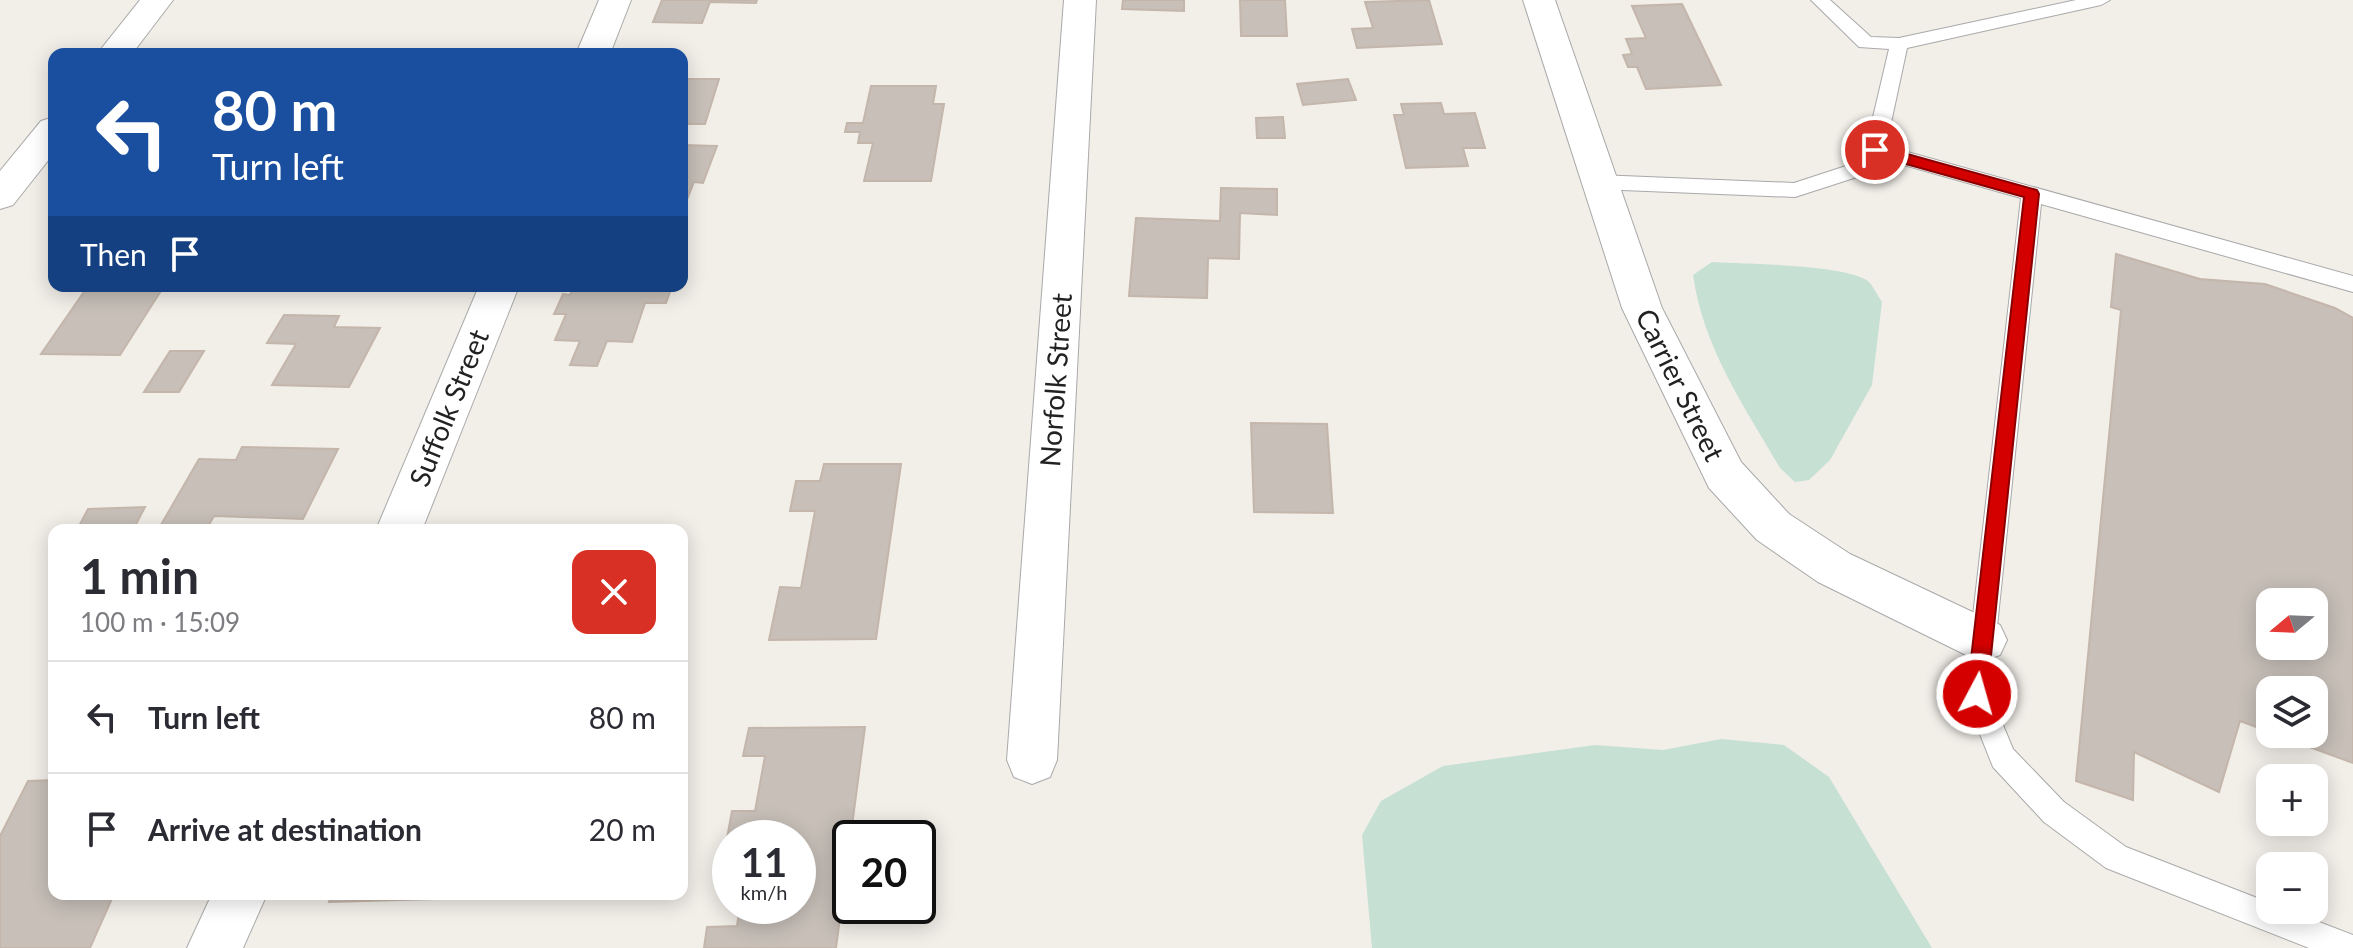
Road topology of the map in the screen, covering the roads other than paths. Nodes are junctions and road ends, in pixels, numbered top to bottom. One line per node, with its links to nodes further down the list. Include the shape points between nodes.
1 (157, 0): 8 (street)
2 (615, 0): 9 (street)
3 (1080, 0): 19 (street, Norfolk Street)
4 (1539, 0): 12 (street, Carrier Street)
5 (1820, 0): 7 (lane, via 1866,43)
6 (2101, 0): 7 (lane)
7 (1899, 44): 11 (lane)
8 (119, 48)
9 (595, 48)
10 (48, 136): 14 (street)
11 (1875, 150): 12 (lane, via 1853,171 1795,190); 13 (lane)
12 (1598, 182): 18 (street, Carrier Street, via 1642,308 1725,475 1773,527 1834,568)
13 (2032, 194): 15 (lane); 18 (lane)
14 (0, 196)
15 (2353, 284)
16 (497, 292): 17 (street, Suffolk Street)
17 (401, 524)
18 (1983, 640): 22 (lane, via 1977,694 1997,745 2054,812 2116,858)
19 (1032, 760)
20 (237, 900): 21 (street)
21 (215, 948)
22 (2347, 948)

